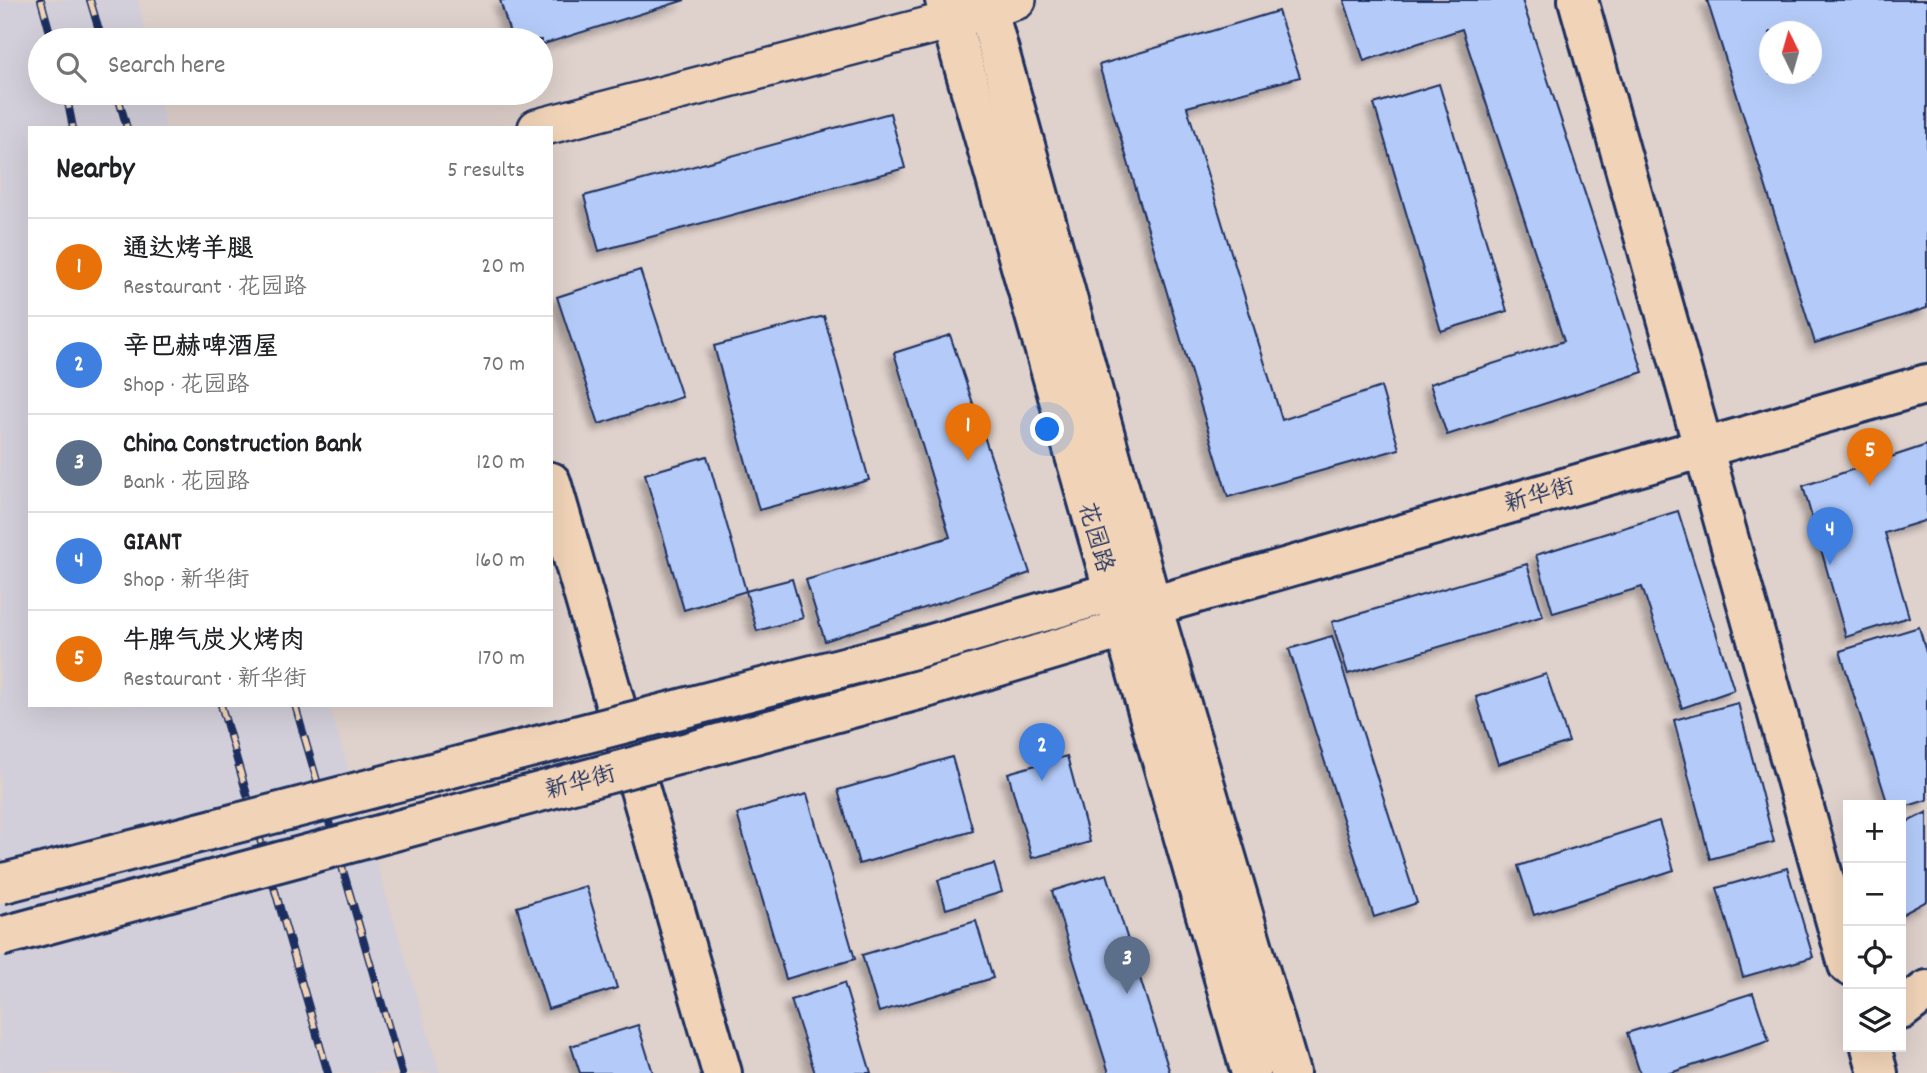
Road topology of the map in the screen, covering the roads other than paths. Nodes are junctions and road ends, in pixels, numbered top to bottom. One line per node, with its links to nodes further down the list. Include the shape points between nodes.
1 (1578, 0): 6 (main road)
2 (997, 3): 3 (street); 9 (main road, 花园路)
3 (949, 10): 4 (street); 8 (main road, 花园路)
4 (544, 126)
5 (1927, 384): 6 (main road, 新华街)
6 (1703, 446): 9 (main road, 新华街); 12 (main road)
7 (553, 488): 16 (main road)
8 (1113, 592): 9 (main road, 花园路); 10 (main road, 新华街, bridge, via 914,649)
9 (1137, 617): 11 (main road, 新华街, bridge, via 926,688); 17 (main road, 花园路); 18 (main road, 花园路)
10 (0, 884)
11 (0, 937)
12 (1843, 947)
13 (1927, 990): 14 (main road)
14 (1906, 1006)
15 (1872, 1052): 19 (main road)
16 (722, 1073)
17 (1251, 1073)
18 (1290, 1073)
19 (1878, 1073)

